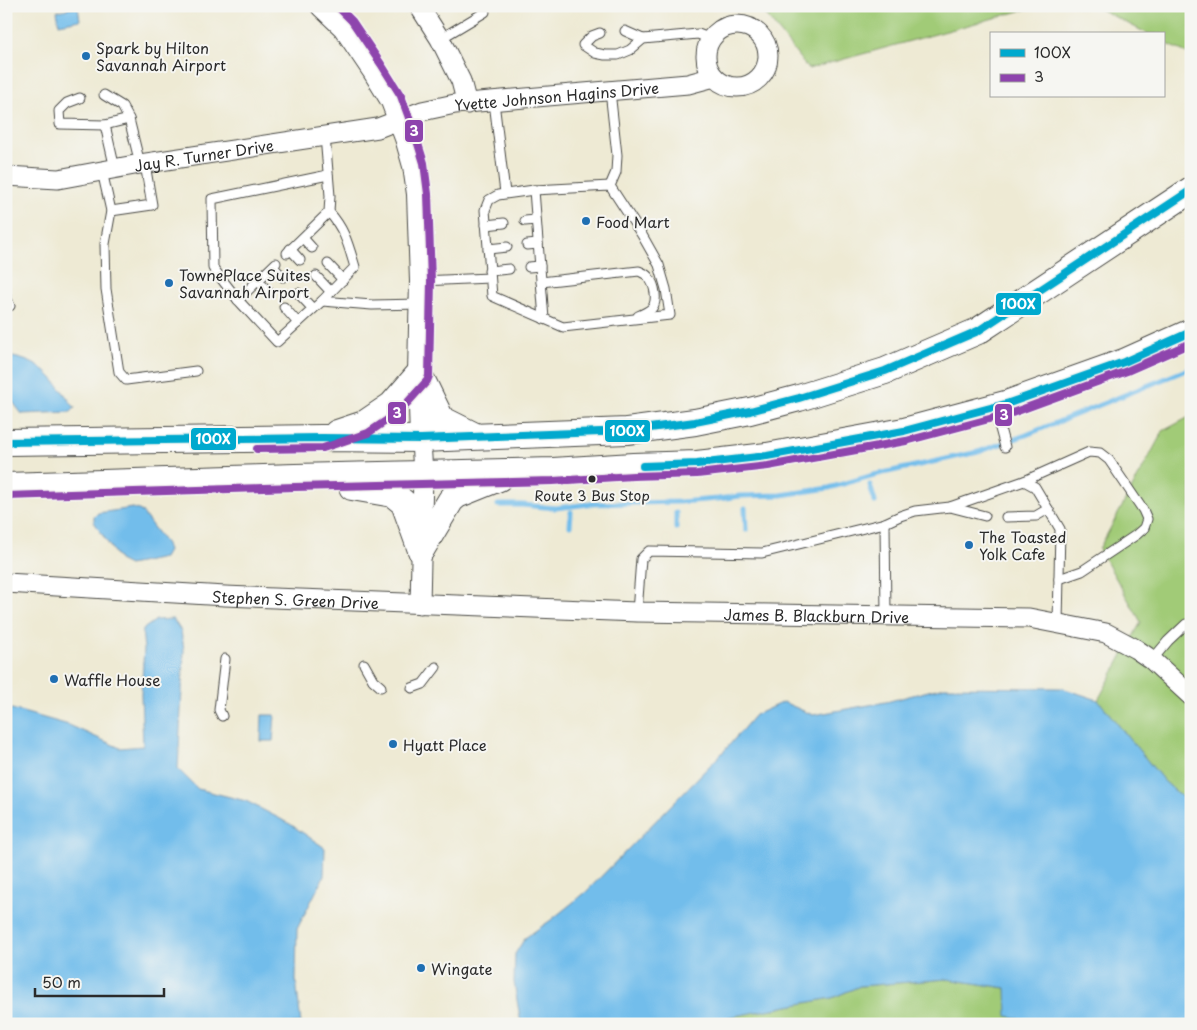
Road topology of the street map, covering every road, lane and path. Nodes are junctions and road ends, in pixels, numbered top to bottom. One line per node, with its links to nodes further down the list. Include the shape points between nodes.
1 (322, 6): 16 (street, via 354,41 392,100)
2 (419, 6): 6 (street)
3 (485, 12): 6 (lane)
4 (625, 31): 7 (lane)
5 (600, 33): 7 (lane, via 583,44 605,55 618,55 630,50)
6 (440, 39): 14 (street, via 461,81)
7 (643, 39): 8 (lane, via 698,34)
8 (711, 39): 9 (street, via 706,54 707,65); 9 (street, via 730,26 751,28 767,47 768,58 760,77 744,86 722,84)
9 (714, 77): 10 (street, Yvette Johnson Hagins Drive, via 688,84)
10 (610, 91): 13 (street, Yvette Johnson Hagins Drive); 23 (lane, via 617,155 616,172)
11 (104, 95): 15 (lane, via 122,106)
12 (80, 98): 17 (lane, via 67,103 59,112 60,124)
13 (494, 102): 14 (street, Yvette Johnson Hagins Drive); 26 (lane)
14 (467, 104): 16 (street, Yvette Johnson Hagins Drive, via 422,111)
15 (130, 119): 17 (lane); 19 (lane)
16 (400, 120): 18 (street, Jay R. Turner Drive, via 378,128); 49 (street, via 414,166 418,194)
17 (105, 125): 20 (lane)
18 (325, 136): 19 (street, Jay R. Turner Drive); 21 (lane)
19 (143, 164): 20 (street, Jay R. Turner Drive); 27 (lane, via 152,205)
20 (108, 170): 22 (street, Jay R. Turner Drive, via 58,179); 27 (lane)
21 (328, 175): 28 (lane); 54 (lane, via 212,199 214,268)
22 (6, 176)
23 (610, 186): 24 (lane); 60 (lane, via 659,265 666,289 670,315)
24 (534, 190): 26 (lane); 29 (lane)
25 (1191, 190): 66 (main road, via 978,331 885,371 783,403 695,422 627,431)
26 (506, 193): 32 (lane, via 489,200 485,210)
27 (111, 211): 63 (lane, via 105,244 106,289 119,372 126,380)
28 (329, 212): 33 (lane); 48 (lane, via 346,237 355,267)
29 (536, 220): 30 (lane); 34 (lane)
30 (525, 221)
31 (504, 223): 32 (lane)
32 (486, 225): 38 (lane)
33 (302, 238): 37 (lane); 39 (lane, via 289,251)
34 (538, 244): 35 (lane); 41 (lane)
35 (527, 245)
36 (507, 247): 38 (lane)
37 (312, 248)
38 (488, 249): 44 (lane)
39 (300, 260)
40 (328, 264): 48 (lane)
41 (540, 266): 42 (lane); 50 (lane)
42 (529, 267)
43 (509, 269): 44 (lane)
44 (490, 275): 49 (lane); 59 (lane, via 492,296)
45 (316, 276): 52 (lane)
46 (283, 277): 47 (lane, via 274,265)
47 (258, 280): 51 (lane); 54 (lane)
48 (343, 280): 52 (lane)
49 (421, 281): 56 (street)
50 (541, 282): 59 (lane); 60 (lane, via 640,271 653,283 654,306)
51 (268, 291)
52 (331, 292): 55 (lane)
53 (298, 293): 58 (lane)
54 (238, 300): 61 (lane, via 276,342)
55 (322, 301): 56 (lane); 58 (lane)
56 (420, 304): 64 (street)
57 (284, 307): 61 (lane)
58 (313, 309): 61 (lane)
59 (544, 319): 60 (lane, via 564,328)
60 (631, 320)
61 (298, 323)
62 (1191, 332): 65 (main road, via 1124,362)
63 (196, 370)
64 (419, 374): 66 (main road, via 441,419); 67 (main road, via 392,405 364,424); 68 (street)
65 (994, 407): 70 (lane); 71 (main road, via 904,431 766,456 698,464)
66 (478, 437): 68 (main road)
67 (322, 438): 68 (main road); 69 (main road)
68 (421, 439): 72 (street)
69 (6, 442)
70 (1005, 447)
71 (514, 472): 72 (main road); 81 (main road, via 451,500)
72 (423, 475): 73 (main road); 81 (street)
73 (295, 477): 75 (main road); 81 (main road, via 393,494 404,503)
74 (1024, 481): 76 (lane); 77 (lane, via 1035,487); 82 (lane, via 1090,452 1100,453 1109,460 1147,519 1144,528 1136,535 1082,571)
75 (6, 486)
76 (950, 507): 78 (lane); 80 (lane, via 915,511)
77 (1048, 509): 79 (lane, via 1036,516); 82 (lane, via 1060,529)
78 (985, 516)
79 (1006, 517)
80 (885, 523): 85 (lane, via 762,554 649,551 641,559); 86 (lane)
81 (421, 550): 84 (street)
82 (1059, 579): 87 (lane)
83 (6, 583): 84 (street, Stephen S. Green Drive)
84 (420, 604): 85 (street, James B. Blackburn Drive)
85 (637, 612): 86 (street, James B. Blackburn Drive)
86 (886, 616): 87 (street, James B. Blackburn Drive, via 1029,618)
87 (1058, 623): 90 (street, James B. Blackburn Drive, via 1106,633)
88 (1186, 624): 90 (lane)
89 (225, 659): 96 (lane)
90 (1152, 660): 95 (street, James B. Blackburn Drive)
91 (364, 664): 93 (lane, via 372,680)
92 (436, 667): 94 (lane, via 423,684)
93 (381, 687)
94 (412, 688)
95 (1191, 696)
96 (222, 716)

